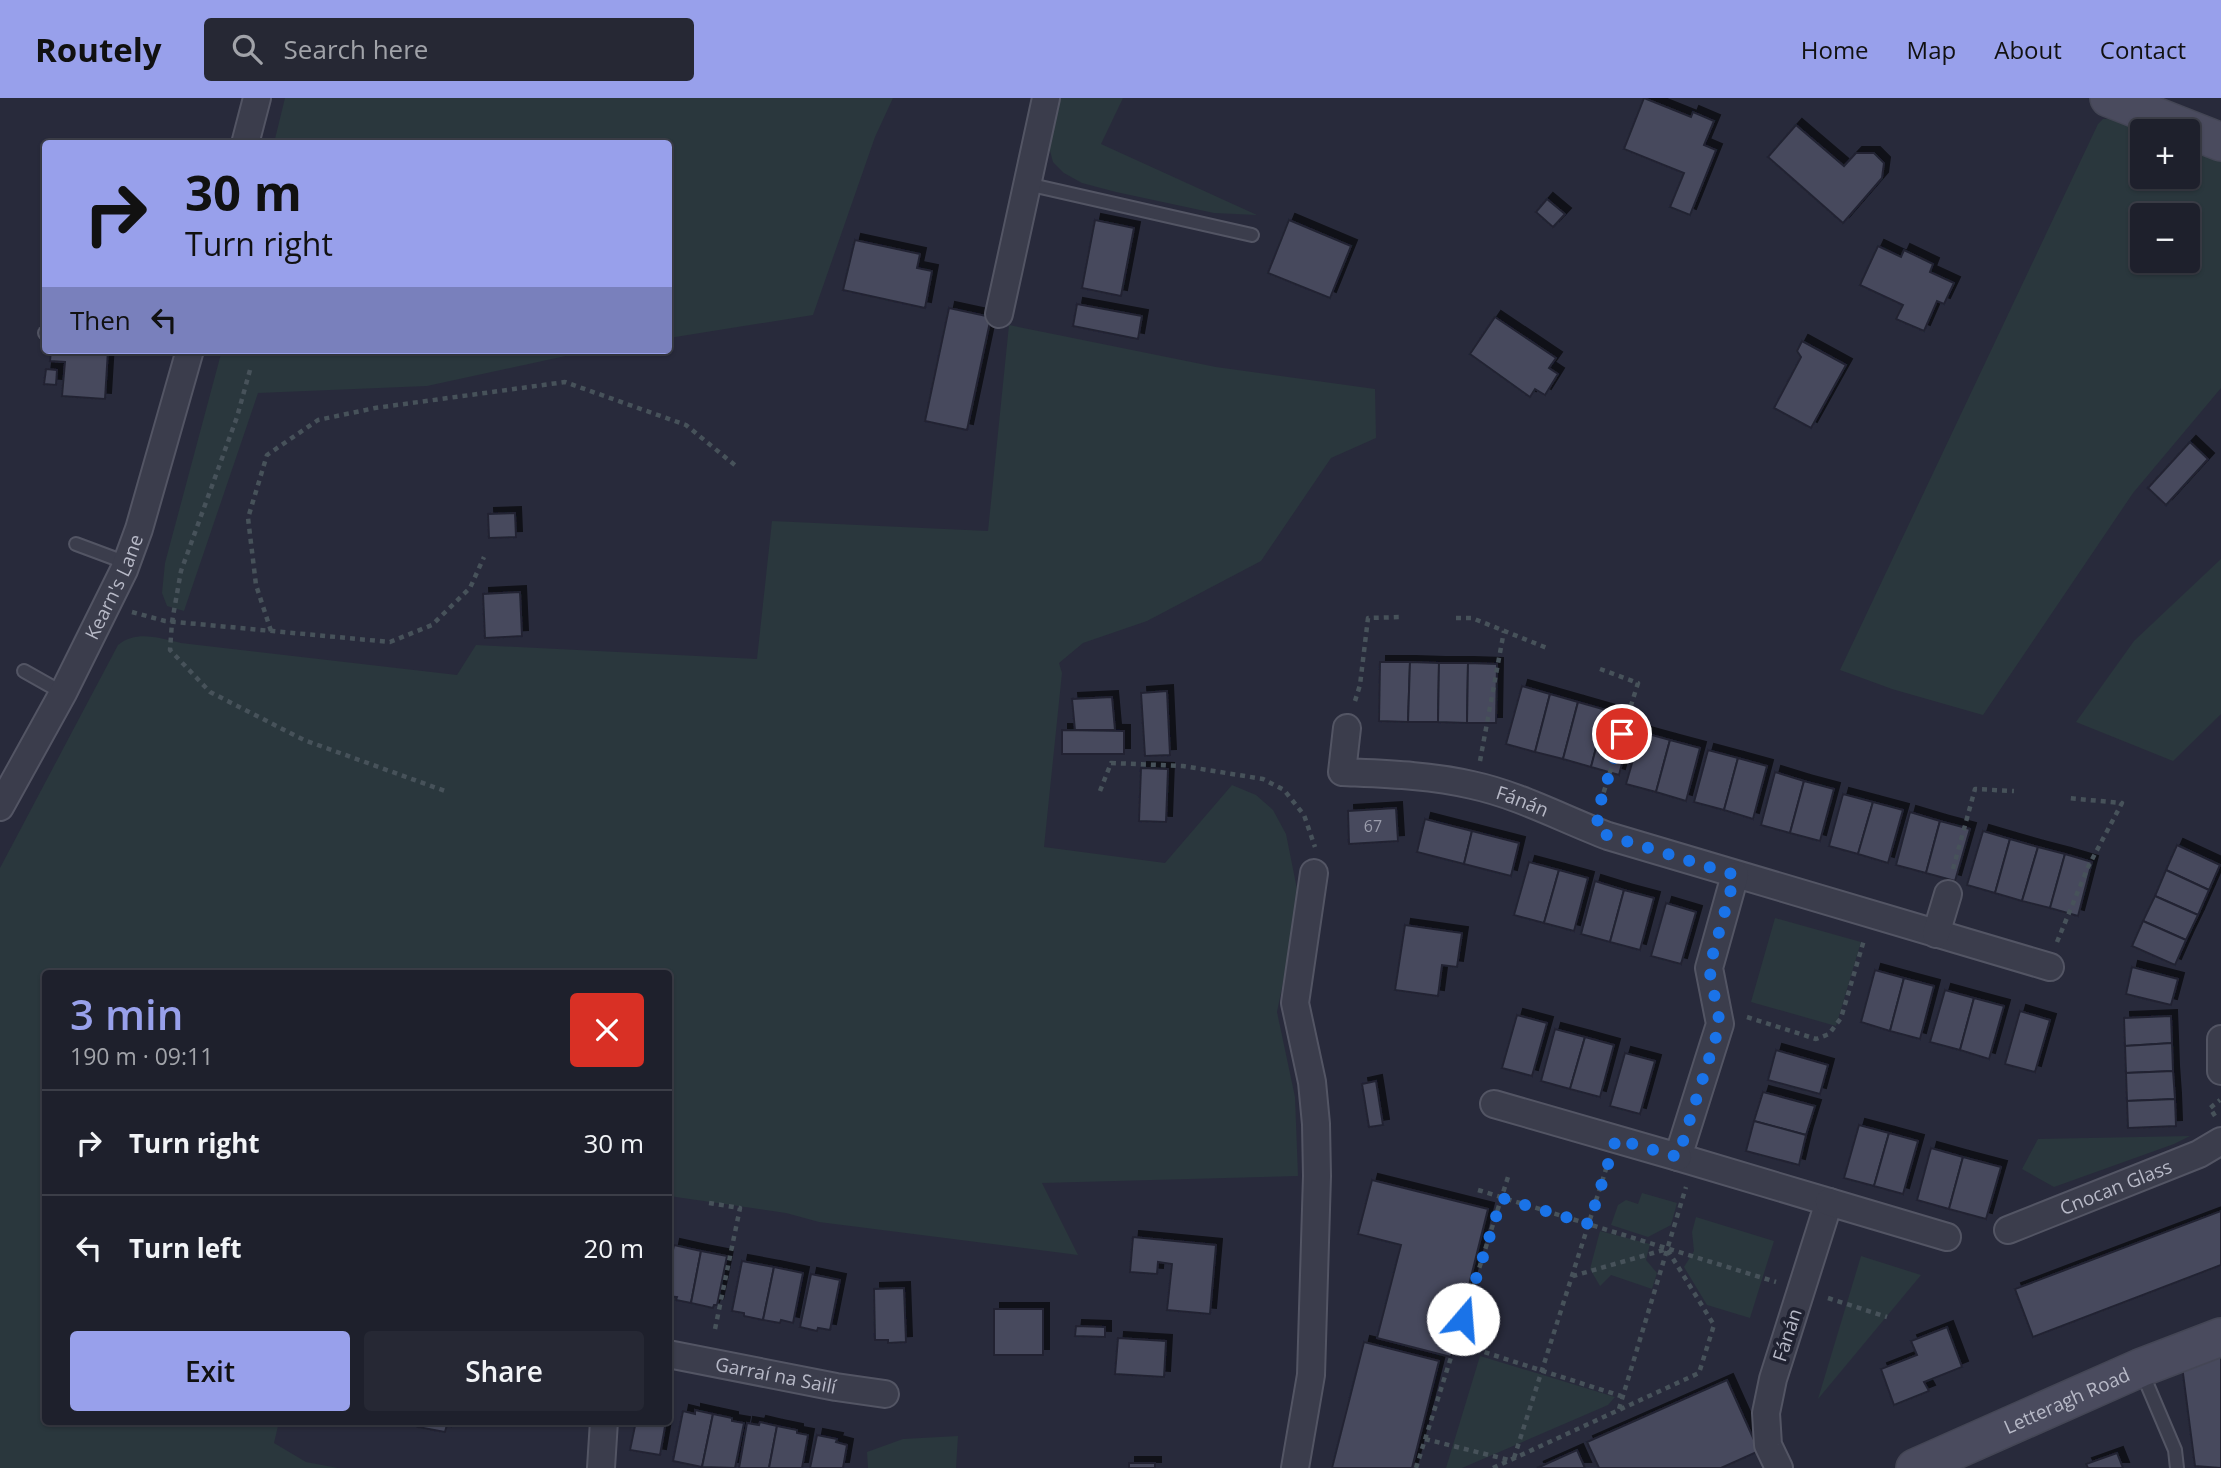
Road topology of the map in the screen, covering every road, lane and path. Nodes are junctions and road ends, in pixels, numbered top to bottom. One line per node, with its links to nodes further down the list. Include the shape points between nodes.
1 (257, 98): 4 (street)
2 (1046, 98): 6 (street)
3 (2109, 98): 5 (street)
4 (246, 140)
5 (2221, 142)
6 (1027, 184): 7 (lane); 8 (street)
7 (1252, 235)
8 (999, 314)
9 (189, 354): 14 (street, Kearn's Lane)
10 (250, 370): 18 (path, via 181,570)
11 (736, 466): 19 (path, via 685,425 565,382 318,420 267,455 248,518 256,584)
12 (76, 544): 14 (lane)
13 (484, 557): 19 (path, via 470,587 432,625 390,642)
14 (127, 563): 15 (street, Kearn's Lane)
15 (107, 605): 18 (path); 24 (street, Kearn's Lane)
16 (1402, 617): 25 (path, via 1368,618 1360,684)
17 (1456, 618): 20 (path, via 1472,618)
18 (172, 622): 19 (path); 27 (path, via 170,650 210,692 304,740)
19 (271, 631)
20 (1504, 631): 21 (path); 26 (path)
21 (1547, 648)
22 (1600, 668): 32 (path, via 1638,683 1598,810)
23 (24, 671): 24 (lane)
24 (63, 693): 31 (street, Kearn's Lane)
25 (1346, 727): 26 (street, Fánán, via 1342,772 1419,776)
26 (1476, 786): 32 (street, Fánán)
27 (445, 791)
28 (2014, 791): 35 (path, via 1975,789)
29 (1100, 792): 33 (path, via 1111,763 1183,766 1263,779 1284,790 1304,815 1315,843)
30 (2067, 798): 38 (path, via 2122,803 2088,867)
31 (0, 807)
32 (1597, 832): 34 (street, Fánán)
33 (1314, 873): 73 (street, via 1295,1003 1316,1124 1316,1253 1311,1376)
34 (1735, 875): 36 (street, Fánán); 39 (street, via 1709,968)
35 (1948, 894): 37 (street)
36 (1871, 915): 37 (street, Fánán); 39 (path, via 1841,1018 1829,1034 1816,1039 1740,1015)
37 (1936, 934): 38 (street, Fánán)
38 (2050, 967)
39 (1720, 1024): 47 (street)
40 (2221, 1040): 41 (street)
41 (2221, 1071)
42 (2221, 1099): 44 (path, via 2210,1108 2215,1117)
43 (1493, 1104): 45 (street)
44 (2221, 1114)
45 (1616, 1139): 47 (street); 53 (path)
46 (2221, 1141): 54 (street, Cnocan Glass, via 2199,1154)
47 (1686, 1159): 51 (street); 56 (path)
48 (1508, 1177): 50 (path)
49 (1478, 1190): 50 (path)
50 (1502, 1198): 53 (path); 61 (path)
51 (1829, 1202): 55 (street); 58 (street, Fánán)
52 (709, 1203): 63 (path, via 740,1208)
53 (1589, 1224): 56 (path); 57 (path)
54 (2008, 1230)
55 (1947, 1237)
56 (1667, 1249): 57 (path); 58 (path); 67 (path); 68 (path, via 1714,1325 1704,1358 1699,1373)
57 (1573, 1276): 65 (path)
58 (1801, 1290): 59 (path); 76 (street, Fánán, via 1766,1413 1768,1445)
59 (1887, 1317)
60 (2221, 1337): 64 (street, Letteragh Road)
61 (1456, 1343): 65 (path); 70 (path)
62 (672, 1355): 63 (street, Garraí na Sailí)
63 (709, 1362): 66 (street, Garraí na Sailí)
64 (2140, 1368): 77 (street, Letteragh Road); 78 (lane, via 2175,1450)
65 (1542, 1371): 67 (path); 71 (path)
66 (885, 1394)
67 (1621, 1396): 68 (path)
68 (1618, 1410): 71 (path)
69 (604, 1425): 72 (street)
70 (1426, 1438): 71 (path); 74 (path)
71 (1512, 1459): 75 (path)
72 (601, 1468)
73 (1295, 1468)
74 (1416, 1468)
75 (1493, 1468)
76 (1779, 1468)
77 (1915, 1468)
78 (2177, 1468)

